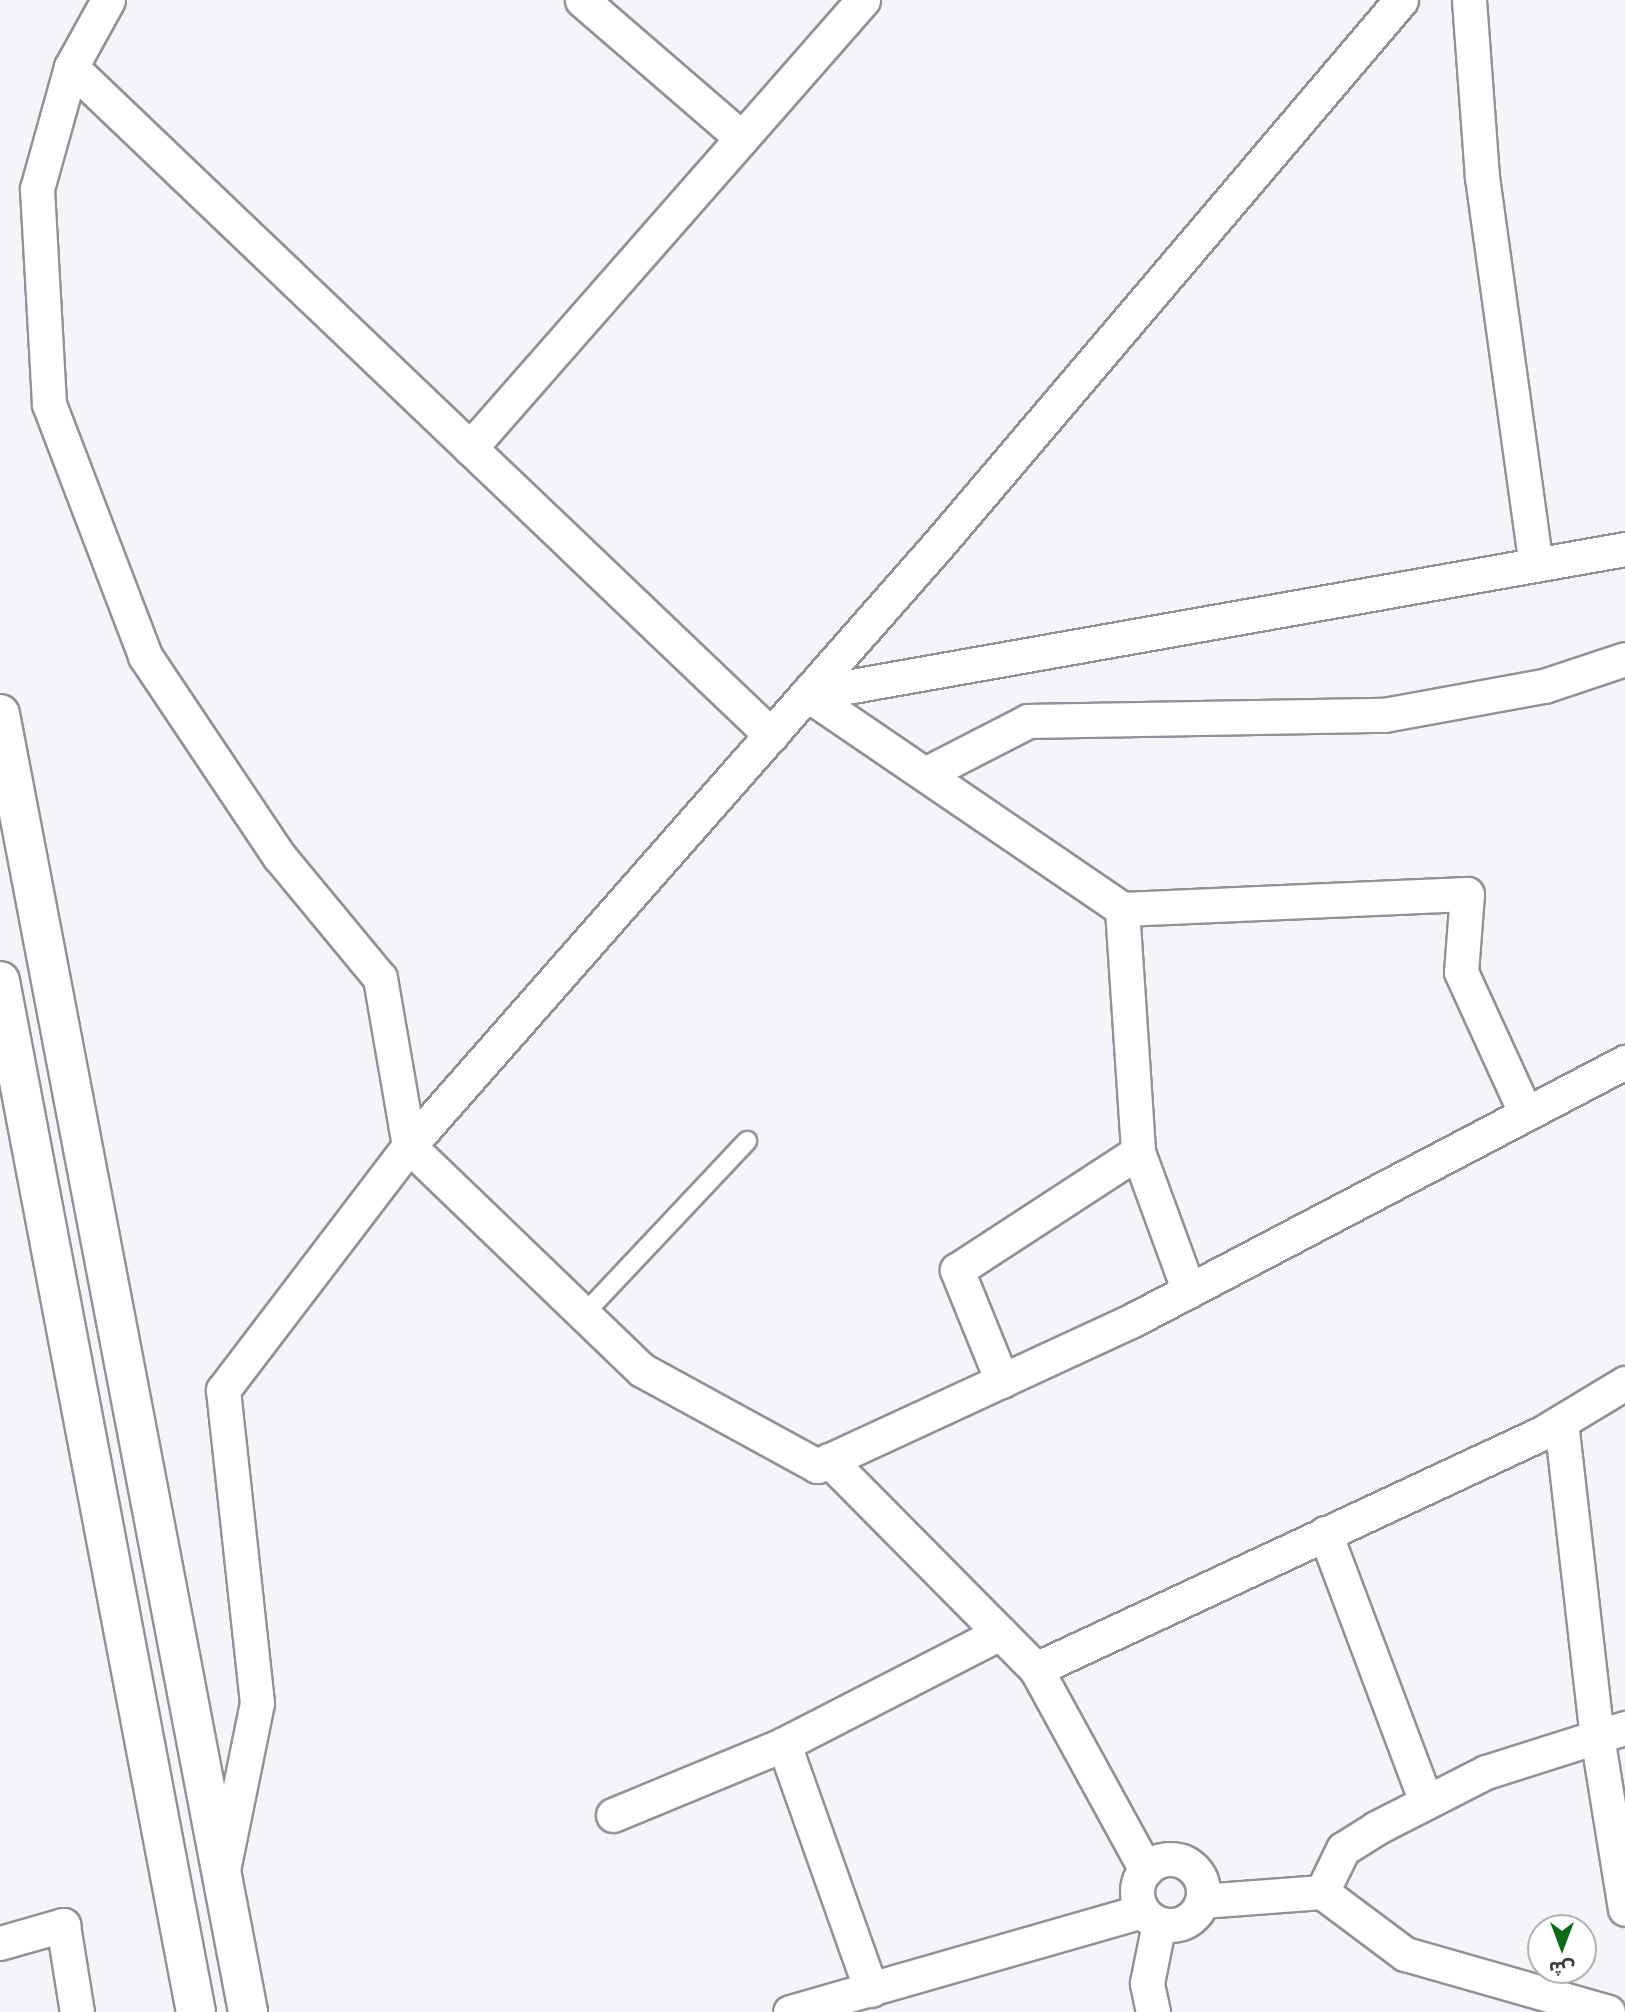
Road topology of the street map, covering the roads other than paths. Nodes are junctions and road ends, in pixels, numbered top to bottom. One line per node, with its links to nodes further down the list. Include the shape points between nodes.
1 (108, 0): 6 (street)
2 (582, 0): 7 (street)
3 (863, 0): 7 (street)
4 (1401, 0): 12 (street)
5 (1469, 0): 10 (street, via 1482,177)
6 (71, 67): 8 (street); 21 (street, via 37,189 48,404 145,656 279,856 380,978)
7 (742, 138): 8 (street)
8 (470, 448): 14 (street)
9 (1625, 549): 10 (street)
10 (1536, 564): 12 (street)
11 (1625, 659): 15 (street, via 1544,686 1384,715 1028,721)
12 (807, 694): 14 (street); 15 (street)
13 (0, 714): 37 (street)
14 (771, 735): 21 (street)
15 (925, 774): 16 (street)
16 (1122, 909): 19 (street, via 1467,894 1461,972); 22 (street)
17 (0, 981): 45 (street)
18 (1625, 1062): 19 (street)
19 (1526, 1114): 23 (street)
20 (747, 1141): 24 (lane)
21 (410, 1146): 24 (street); 37 (street, via 223,1390 257,1703)
22 (1138, 1152): 23 (street); 25 (street, via 957,1270)
23 (1189, 1291): 25 (street)
24 (584, 1314): 28 (street, via 642,1370 817,1466)
25 (1002, 1381): 28 (street)
26 (1621, 1388): 27 (street)
27 (1561, 1422): 29 (street); 32 (street)
28 (828, 1460): 30 (street)
29 (1325, 1533): 31 (street); 34 (street)
30 (1000, 1633): 31 (street); 33 (street)
31 (1036, 1669): 36 (street)
32 (1611, 1732): 34 (street, via 1486,1772); 40 (street)
33 (784, 1744): 35 (street); 43 (street)
34 (1426, 1802): 38 (street, via 1343,1849)
35 (613, 1815)
36 (1146, 1870): 39 (street, via 1164,1860 1186,1863 1200,1880); 41 (street, via 1136,1890)
37 (222, 1876): 46 (street)
38 (1322, 1892): 39 (street); 49 (street, via 1405,1954)
39 (1202, 1901): 41 (street, via 1185,1922)
40 (1625, 1909)
41 (1150, 1917): 43 (street); 48 (street, via 1147,1983)
42 (0, 1943): 44 (street, via 63,1925)
43 (871, 1990): 47 (street)
44 (76, 2012)
45 (197, 2012)
46 (248, 2012)
47 (790, 2012)
48 (1153, 2012)
49 (1608, 2012)

